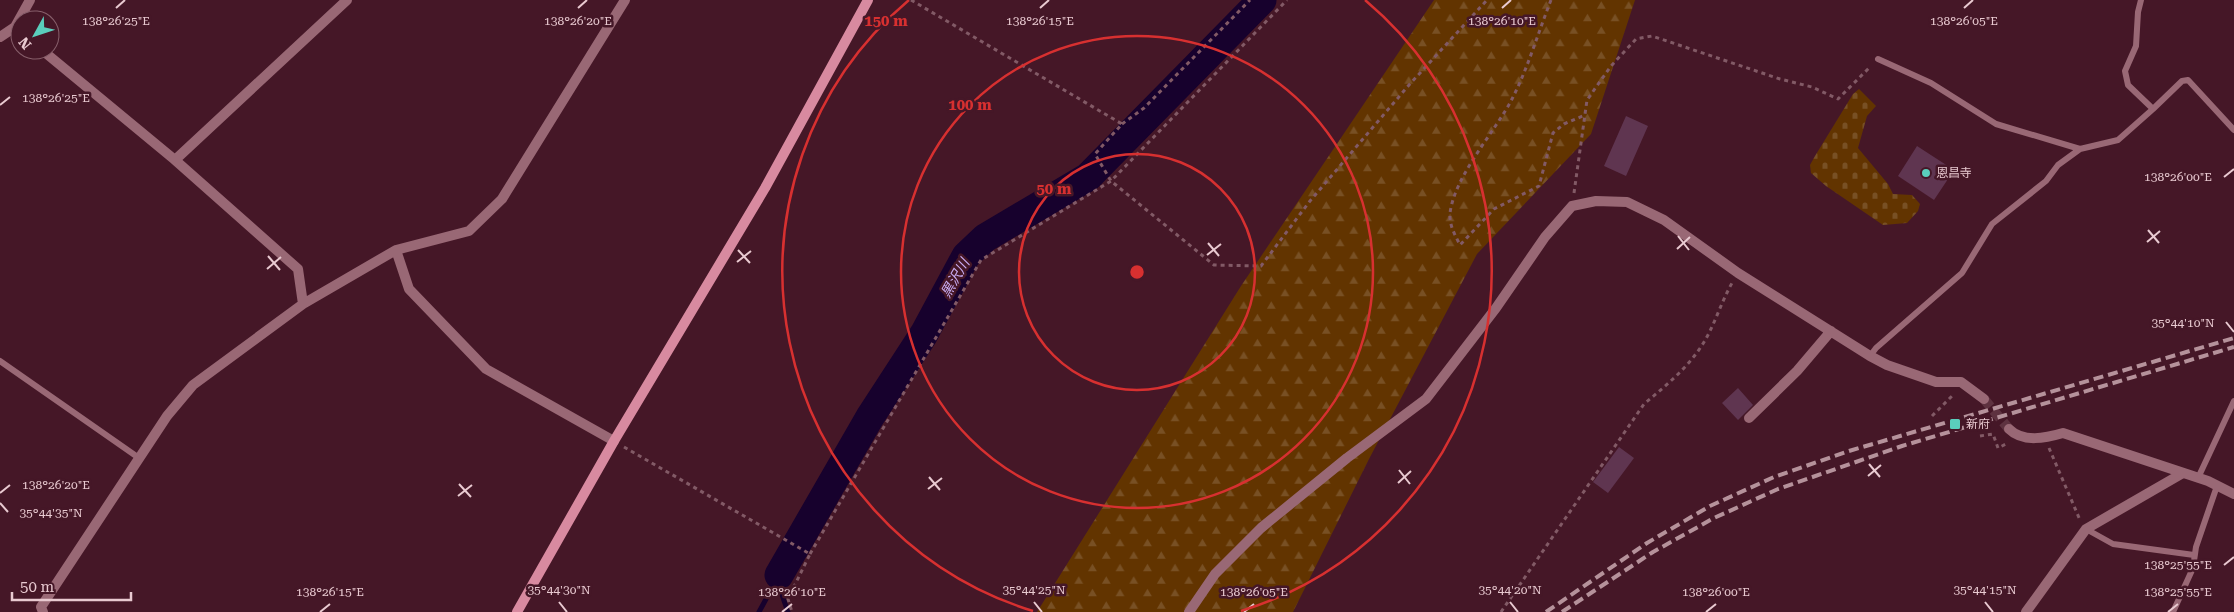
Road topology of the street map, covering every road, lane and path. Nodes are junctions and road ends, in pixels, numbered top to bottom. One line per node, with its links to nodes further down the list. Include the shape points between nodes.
1 (346, 0): 17 (street)
2 (625, 0): 20 (street, via 502,199 469,231)
3 (868, 0): 34 (street, via 765,188)
4 (911, 0): 14 (path)
5 (1250, 0): 14 (path, via 1144,108)
6 (1287, 0): 18 (path)
7 (1487, 0): 18 (path, via 1310,201 1261,266 1214,265)
8 (1551, 0): 13 (path, via 1512,100 1458,189 1450,213 1451,228 1460,245 1494,209 1539,186 1553,134 1564,124)
9 (2141, 0): 12 (lane, via 2136,46 2125,71 2128,85)
10 (1878, 59): 13 (path, via 1838,99 1812,87 1652,36 1636,39 1611,66 1587,100); 16 (lane, via 1931,83 1996,124)
11 (54, 60): 17 (street)
12 (2153, 109): 15 (lane, via 2182,81 2188,80); 16 (lane, via 2118,140)
13 (1585, 116): 19 (path)
14 (1122, 124): 18 (path, via 1095,154)
15 (2234, 130)
16 (2080, 149): 24 (lane, via 1992,224 1962,273)
17 (174, 160): 22 (street, via 298,269)
18 (1111, 182): 42 (path, via 981,260)
19 (1572, 206): 21 (street, via 1596,201 1627,202 1664,220); 47 (street, via 1545,237 1426,400 1347,458 1261,528 1215,574)
20 (396, 250): 22 (street); 34 (street, via 409,289 486,369)
21 (1738, 273): 23 (street); 48 (path, via 1709,334 1692,359 1644,404)
22 (304, 304): 36 (street, via 193,385)
23 (1831, 331): 24 (street); 30 (street, via 1797,371)
24 (1870, 356): 27 (street, via 1936,382 1961,382)
25 (0, 361): 36 (lane)
26 (1958, 390): 29 (path)
27 (1984, 399)
28 (2234, 401): 38 (lane)
29 (1932, 416)
30 (1749, 418)
31 (2009, 430): 33 (street, via 2020,437)
32 (1980, 436): 35 (path, via 1993,434 1998,448)
33 (2045, 438): 37 (street, via 2063,432); 41 (path)
34 (614, 441): 42 (path); 45 (street)
35 (2011, 442)
36 (139, 458): 44 (street, via 41,607)
37 (2183, 473): 38 (street); 41 (street)
38 (2198, 478): 39 (street)
39 (2217, 486): 40 (street); 43 (lane)
40 (2234, 494)
41 (2086, 529): 43 (lane, via 2113,544); 49 (street)
42 (810, 554): 46 (path, via 788,599)
43 (2194, 555): 50 (lane, via 2193,568)
44 (43, 612)
45 (517, 612)
46 (792, 612)
47 (1189, 612)
48 (1501, 612)
49 (2026, 612)
50 (2173, 612)

